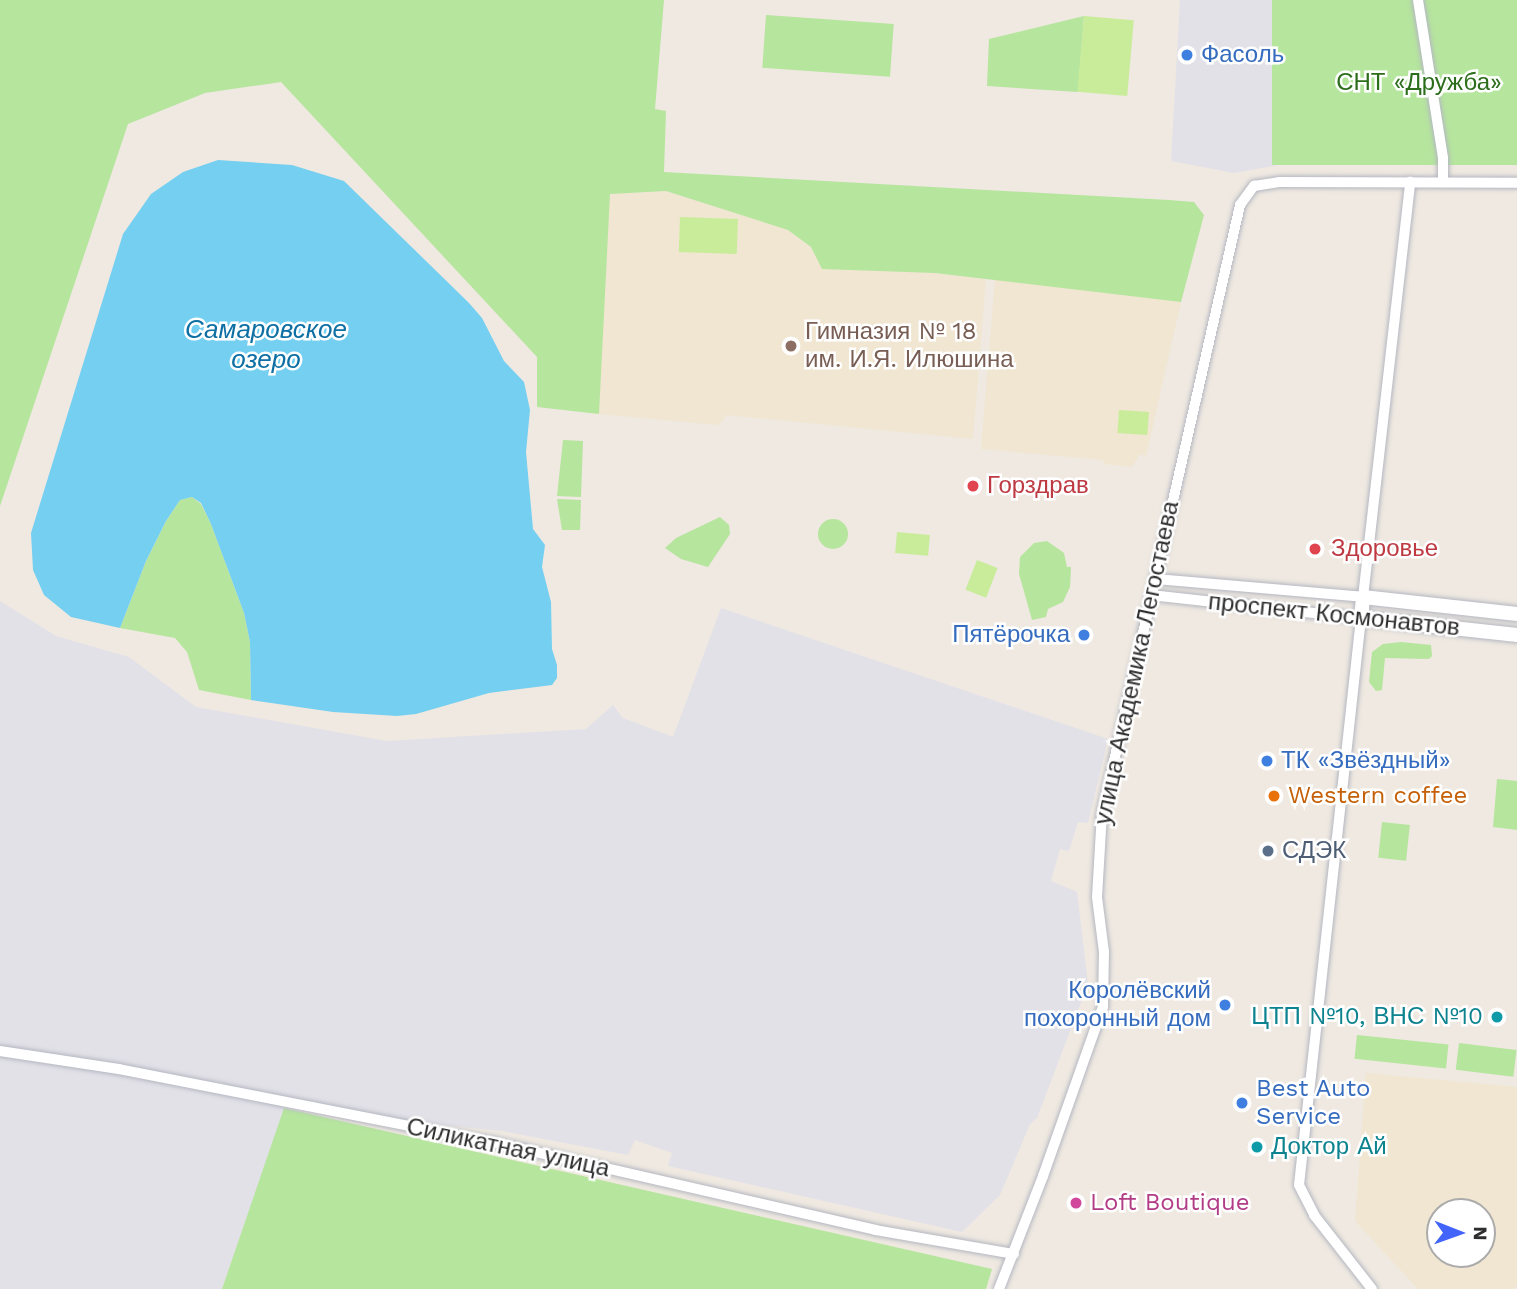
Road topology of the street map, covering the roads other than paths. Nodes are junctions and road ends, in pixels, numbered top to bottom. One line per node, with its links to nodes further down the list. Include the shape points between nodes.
1 (1418, 0): 3 (street)
2 (1410, 182): 3 (street, улица Академика Легостаева); 5 (street, улица Академика Легостаева, via 1279,182 1254,186 1246,195 1240,205); 7 (street)
3 (1443, 182): 4 (street, улица Академика Легостаева)
4 (1517, 183)
5 (1154, 579): 6 (street, улица Академика Легостаева); 7 (street, проспект Космонавтов)
6 (1151, 595): 9 (street, проспект Космонавтов); 12 (street, улица Академика Легостаева, via 1102,814 1097,897 1104,952 1103,1007)
7 (1363, 597): 8 (street, проспект Космонавтов); 9 (street)
8 (1517, 614)
9 (1361, 618): 10 (street, проспект Космонавтов); 14 (street, via 1299,1185 1314,1215)
10 (1517, 635)
11 (0, 1051): 12 (street, Силикатная улица, via 119,1069 492,1142 875,1230)
12 (1014, 1254): 13 (street, улица Академика Легостаева)
13 (999, 1289)
14 (1372, 1289)

